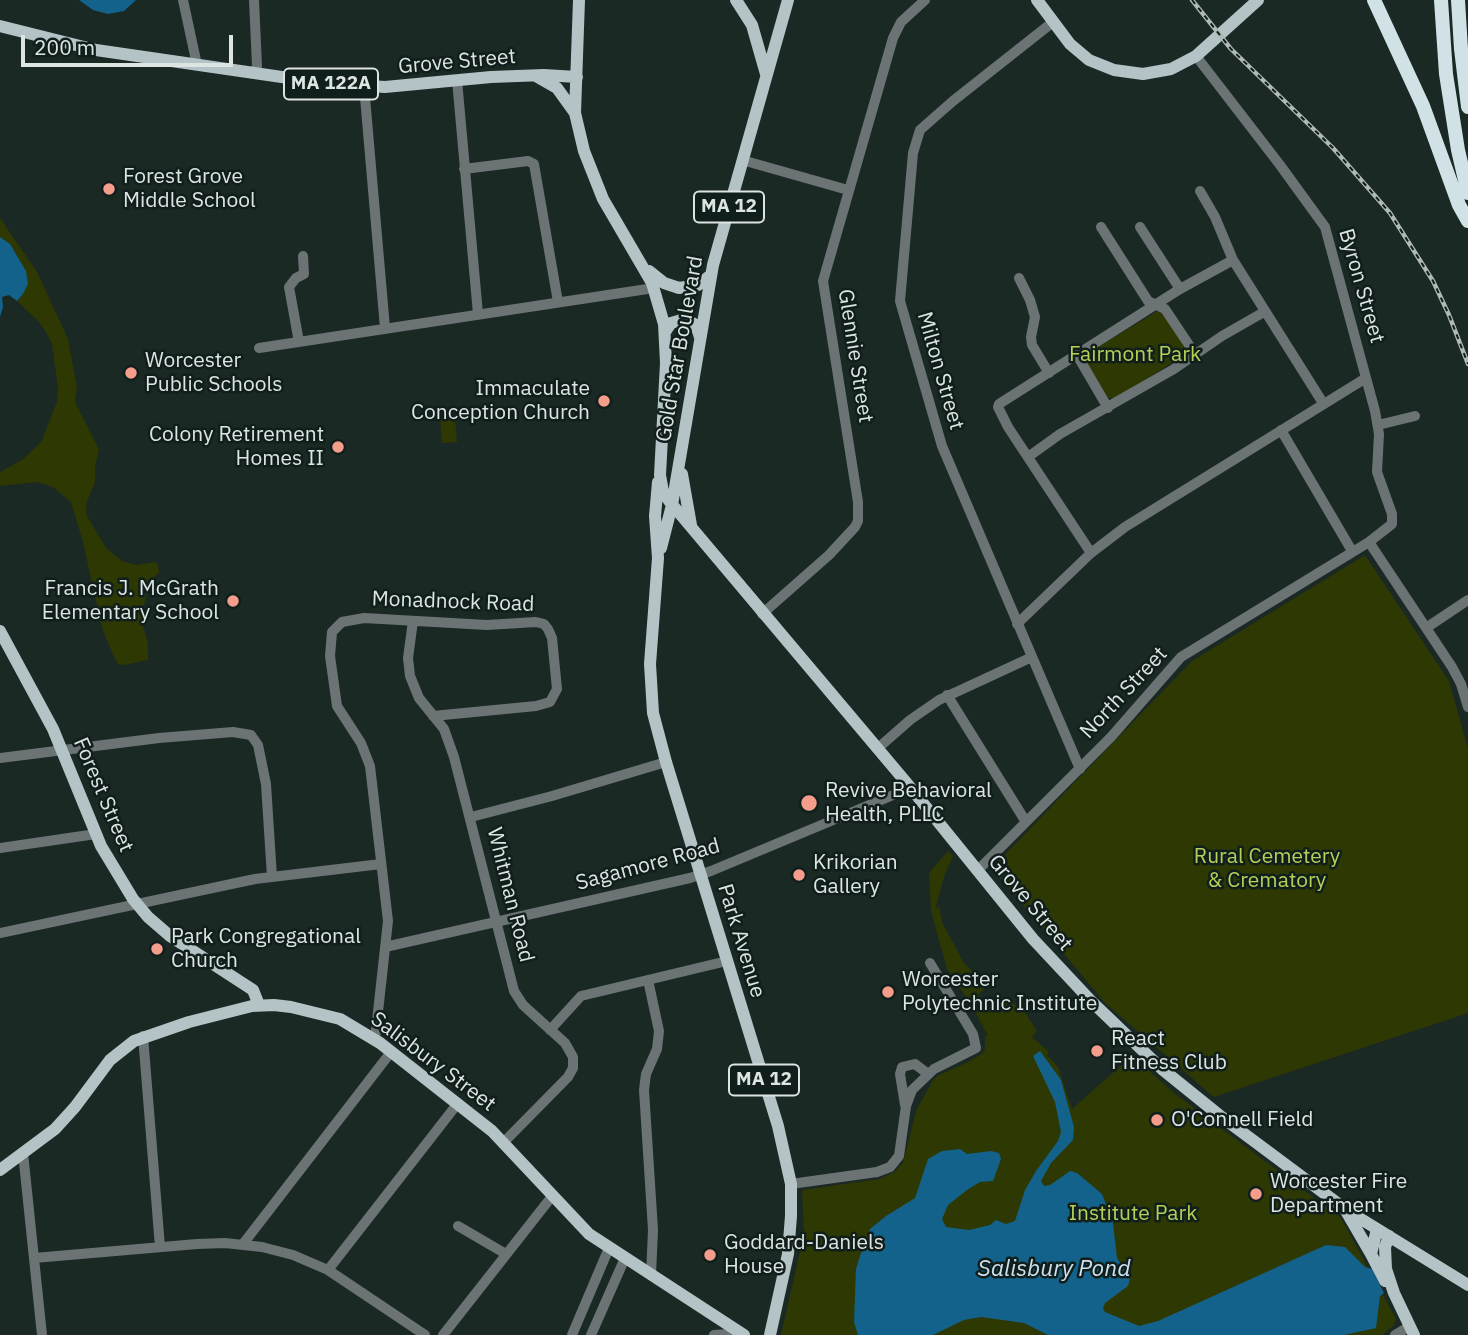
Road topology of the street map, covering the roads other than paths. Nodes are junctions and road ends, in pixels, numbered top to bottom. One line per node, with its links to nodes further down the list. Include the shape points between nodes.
1 (183, 0): 15 (street)
2 (254, 0): 16 (street)
3 (579, 0): 20 (main road, MA 12)
4 (736, 0): 17 (main road, via 752,25)
5 (789, 0): 17 (main road, Gold Star Boulevard / MA 12)
6 (925, 0): 26 (street, Glennie Street, via 901,22 893,38)
7 (1037, 0): 12 (main road)
8 (1258, 0): 14 (main road)
9 (1374, 0): 29 (highway, via 1423,106)
10 (1441, 0): 28 (highway, via 1446,74)
11 (1458, 0): 22 (highway)
12 (1053, 22): 14 (main road, via 1081,54 1114,70 1158,72); 70 (street, Milton Street, via 920,130 911,163 900,301 942,446)
13 (0, 26): 15 (main road, Grove Street / MA 122A, via 96,50)
14 (1196, 56): 51 (street, Byron Street, via 1325,227)
15 (197, 65): 16 (main road, Grove Street / MA 122A)
16 (254, 73): 21 (main road, Grove Street / MA 122A)
17 (766, 78): 24 (main road, Gold Star Boulevard / MA 12)
18 (540, 79): 19 (main road, Grove Street / MA 122A); 20 (main road, Grove Street / MA 122A); 23 (main road, via 561,92)
19 (457, 80): 21 (main road, Grove Street / MA 122A); 25 (street)
20 (577, 82): 23 (main road, Grove Street / MA 12)
21 (363, 86): 43 (street)
22 (1468, 107)
23 (575, 113): 34 (main road, Grove Street / MA 12, via 594,180)
24 (742, 160): 26 (street); 35 (main road, Gold Star Boulevard / MA 12)
25 (464, 169): 39 (street, via 534,164); 42 (street)
26 (848, 190): 68 (street, Glennie Street, via 823,286 859,516 855,527 829,555)
27 (1200, 191): 33 (street)
28 (1468, 193)
29 (1468, 221)
30 (1140, 227): 38 (street)
31 (1101, 228): 40 (street, via 1147,300)
32 (303, 256): 46 (street, via 304,274 289,287)
33 (1233, 260): 38 (street); 41 (street)
34 (643, 266): 35 (main road, via 673,287 698,285); 37 (main road, Grove Street / MA 12)
35 (712, 275): 45 (main road, Gold Star Boulevard / MA 12)
36 (1018, 278): 50 (street, via 1035,317 1032,345)
37 (654, 288): 39 (street); 44 (main road, Grove Street / MA 12)
38 (1180, 289): 40 (street)
39 (558, 302): 42 (street)
40 (1156, 304): 48 (street, via 1165,309); 49 (street)
41 (1264, 312): 48 (street); 52 (street)
42 (478, 314): 43 (street)
43 (385, 328): 46 (street)
44 (665, 332): 45 (main road, via 671,323 685,319 696,325); 59 (main road, Grove Street / MA 12)
45 (700, 338): 57 (main road, Gold Star Boulevard / MA 12)
46 (299, 342): 47 (street)
47 (259, 348)
48 (1195, 354): 53 (street)
49 (1077, 355): 50 (street); 53 (street)
50 (1049, 373): 58 (street, via 998,407)
51 (1366, 378): 52 (street); 55 (street, Byron Street)
52 (1323, 403): 56 (street)
53 (1108, 408): 58 (street)
54 (1415, 416): 55 (street)
55 (1378, 425): 61 (street, Byron Street, via 1377,472)
56 (1280, 430): 64 (street); 65 (street)
57 (683, 434): 60 (main road, Gold Star Boulevard / MA 12); 62 (main road, Grove Street, via 683,485)
58 (1028, 457): 65 (street)
59 (660, 475): 60 (main road, Grove Street, via 663,492); 66 (main road, Park Avenue / MA 12, via 654,516)
60 (672, 505): 62 (main road, Grove Street); 66 (main road, Park Avenue / MA 12)
61 (1392, 523): 63 (street, North Street)
62 (692, 528): 68 (main road, Grove Street)
63 (1369, 542): 64 (street, North Street); 71 (street)
64 (1352, 551): 82 (street, North Street, via 1181,657)
65 (1091, 553): 70 (street)
66 (658, 558): 81 (main road, Park Avenue / MA 12, via 650,683)
67 (1468, 600): 71 (street)
68 (762, 614): 78 (main road, Grove Street)
69 (413, 621): 77 (street, Whitman Road, via 410,676); 77 (street, Monadnock Road, via 536,622 547,626 552,638 557,689 549,703); 88 (street, Monadnock Road, via 353,619 338,625 331,637 337,706 370,766)
70 (1017, 624): 73 (street, Milton Street)
71 (1426, 628): 74 (street)
72 (0, 631): 79 (main road, Forest Street)
73 (1032, 657): 75 (street); 82 (street, Milton Street)
74 (1465, 683): 76 (street)
75 (947, 695): 78 (street); 85 (street)
76 (1468, 707)
77 (433, 716): 84 (street, Whitman Road, via 447,736)
78 (877, 749): 83 (main road, Grove Street)
79 (63, 751): 80 (street); 86 (main road, Forest Street); 91 (street, via 233,732 251,736 258,745 266,784)
80 (0, 758)
81 (666, 762): 84 (street); 90 (main road, Park Avenue / MA 12)
82 (1080, 769): 85 (street, North Street)
83 (910, 788): 89 (main road, Grove Street); 90 (street, Sagamore Road)
84 (471, 817): 93 (street, Whitman Road)
85 (1026, 822): 89 (street, North Street)
86 (96, 834): 87 (street); 92 (main road, Forest Street)
87 (0, 848)
88 (381, 864): 91 (street); 95 (street, Monadnock Road, via 388,921)
89 (977, 871): 112 (main road, Grove Street, via 1062,972 1154,1062)
90 (700, 874): 93 (street, Sagamore Road); 96 (main road, Park Avenue / MA 12)
91 (272, 877): 92 (street)
92 (136, 903): 94 (street); 99 (main road, Forest Street, via 170,936 253,990)
93 (497, 922): 95 (street, Sagamore Road); 100 (street, Whitman Road, via 517,996)
94 (0, 933)
95 (385, 947): 102 (street, Monadnock Road)
96 (727, 961): 98 (street); 110 (main road, Park Avenue / MA 12, via 778,1126)
97 (930, 963): 104 (street, via 976,1046)
98 (648, 980): 100 (street, via 581,996); 124 (street, via 659,1031 644,1090 653,1230)
99 (259, 1005): 101 (main road, Salisbury Street); 102 (main road, Salisbury Street, via 282,1005 329,1016)
100 (550, 1030): 107 (street, Whitman Road, via 572,1053 572,1071)
101 (143, 1037): 108 (main road, Salisbury Street, via 114,1056 64,1119); 117 (street)
102 (374, 1039): 103 (main road, Salisbury Street)
103 (391, 1052): 105 (main road, Salisbury Street); 116 (street)
104 (928, 1074): 106 (street, via 912,1090); 106 (street, via 915,1063 902,1067)
105 (458, 1104): 107 (main road, Salisbury Street); 123 (street)
106 (905, 1106): 110 (street, via 900,1152 890,1167)
107 (504, 1142): 111 (main road, Salisbury Street)
108 (23, 1153): 109 (main road, Salisbury Street); 121 (street)
109 (0, 1170)
110 (791, 1184): 135 (main road, Park Avenue / MA 12, via 788,1254)
111 (552, 1195): 118 (main road, Salisbury Street); 119 (street)
112 (1343, 1208): 114 (main road, Grove Street); 120 (main road)
113 (458, 1226): 119 (street)
114 (1377, 1229): 115 (main road, Grove Street); 120 (main road)
115 (1389, 1236): 125 (main road, Grove Street); 126 (main road, via 1385,1258)
116 (243, 1244): 117 (street); 123 (street, via 283,1252)
117 (160, 1247): 121 (street)
118 (609, 1248): 122 (main road, Salisbury Street); 132 (street)
119 (506, 1254): 131 (street)
120 (1371, 1254): 126 (main road)
121 (34, 1258): 129 (street)
122 (625, 1258): 124 (main road, Salisbury Street); 133 (street)
123 (328, 1270): 130 (street)
124 (651, 1275): 128 (main road, Salisbury Street)
125 (1468, 1285)
126 (1394, 1293): 127 (main road)
127 (1412, 1331): 136 (street)
128 (743, 1334): 134 (street)
129 (43, 1335)
130 (425, 1335)
131 (443, 1335)
132 (572, 1335)
133 (591, 1335)
134 (714, 1335)
135 (770, 1335)
136 (1395, 1335)

